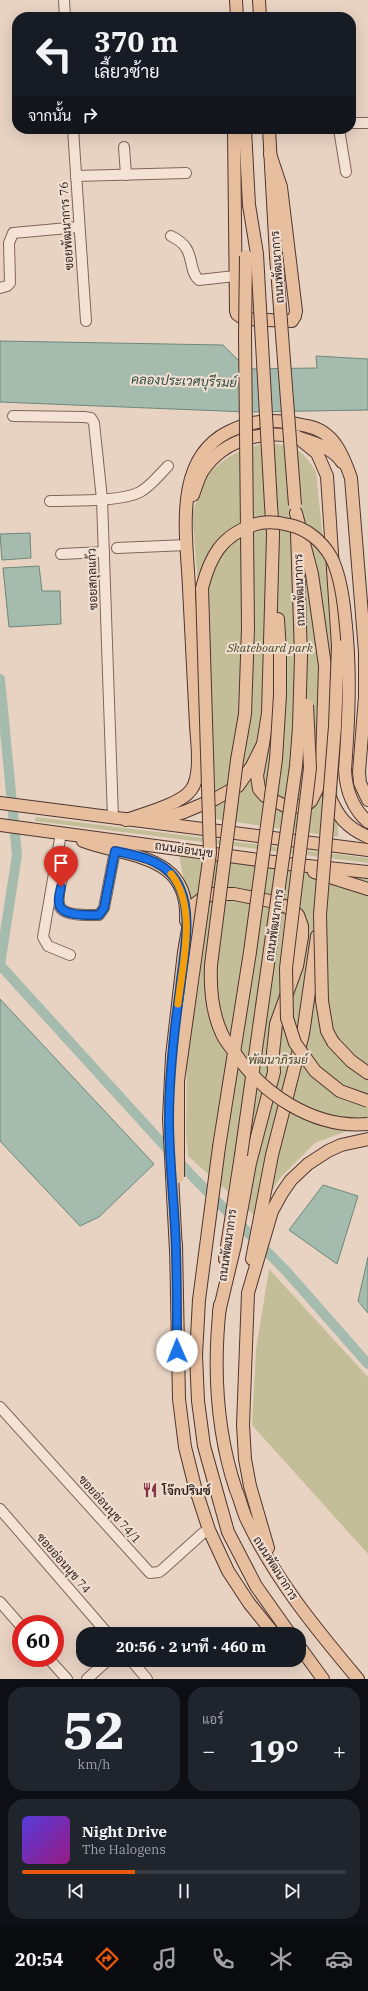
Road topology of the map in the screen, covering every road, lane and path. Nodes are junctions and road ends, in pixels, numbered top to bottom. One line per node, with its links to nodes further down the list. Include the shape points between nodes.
1 (64, 0): 4 (street)
2 (236, 0): 5 (main road)
3 (259, 0): 6 (main road)
4 (65, 12)
5 (237, 12)
6 (260, 12)
7 (356, 123): 8 (street)
8 (368, 123)
9 (73, 134): 19 (street, ซอยพัฒนาการ 76)
10 (234, 134): 23 (main road)
11 (245, 134): 22 (main road)
12 (269, 134): 15 (main road, ถนนพัฒนาการ)
13 (340, 134): 16 (street)
14 (124, 148): 18 (street)
15 (270, 154): 23 (main road, via 281,187 296,311 294,319 251,320 241,317 236,311); 32 (main road, ถนนพัฒนาการ, bridge)
16 (346, 172)
17 (186, 173): 18 (street)
18 (126, 175): 19 (street)
19 (76, 176): 20 (street, ซอยพัฒนาการ 76)
20 (80, 227): 24 (street, via 13,233 9,243 10,283); 25 (street, ซอยพัฒนาการ 76)
21 (171, 236): 23 (street, via 186,248 194,276 199,280)
22 (252, 255): 34 (main road, ถนนพัฒนาการ, bridge); 64 (main road, bridge, via 245,335 248,628 245,714 211,964 212,998 222,1034 249,1073 273,1094 315,1116 340,1123)
23 (234, 276)
24 (0, 288)
25 (86, 321)
26 (12, 416): 30 (street, ซอยสกุลแก้ว, via 91,418 94,423)
27 (296, 436): 29 (main road, via 333,452); 33 (main road, via 262,434 226,448 202,472); 59 (main road, bridge, via 317,453 327,476 338,646 335,726)
28 (168, 466): 30 (street, via 141,491)
29 (351, 478): 33 (main road, via 343,455 325,434 312,427 279,420 259,421 236,428 210,443 197,459 189,482); 42 (main road, via 365,652 365,697 359,772 360,783)
30 (102, 499): 31 (street); 37 (street, ซอยสกุลแก้ว)
31 (50, 501)
32 (295, 509): 39 (main road, ถนนพัฒนาการ, bridge); 41 (main road, via 312,574 325,666)
33 (187, 511): 35 (main road)
34 (273, 534): 40 (main road, via 268,713); 77 (main road, ถนนพัฒนาการ, bridge, via 280,652 280,708 276,759 250,952 215,1176 199,1300 196,1355 198,1401 204,1446 228,1532 256,1586)
35 (187, 546): 36 (street); 45 (main road, via 196,731 195,783 186,796)
36 (117, 548)
37 (104, 552): 38 (street); 44 (street, ซอยสกุลแก้ว)
38 (61, 554)
39 (301, 673): 63 (main road, bridge, via 308,715 310,768 286,968 287,1018 295,1043 315,1071 340,1091); 67 (main road, ถนนพัฒนาการ, bridge, via 296,766 240,1155)
40 (263, 744): 41 (main road, via 257,776 259,789 265,796 287,806 305,806 312,801); 47 (main road, via 238,786 215,799)
41 (322, 762): 50 (main road, via 328,793 336,812 346,824)
42 (368, 800)
43 (0, 803): 44 (main road, ถนนอ่อนนุช)
44 (113, 818): 45 (main road, ถนนอ่อนนุช)
45 (126, 820): 47 (main road, ถนนอ่อนนุช)
46 (368, 822): 66 (main road, bridge, via 350,797 345,770 350,670 343,600 334,565 324,547 300,528 281,523 246,528 227,539 215,553 206,571 202,588 210,853 178,1081)
47 (150, 823): 51 (main road, ถนนอ่อนนุช)
48 (0, 825): 49 (main road, ถนนอ่อนนุช)
49 (62, 833): 52 (main road); 53 (main road, ถนนอ่อนนุช); 61 (street, via 43,937 48,946)
50 (368, 838)
51 (368, 850)
52 (115, 851): 55 (street, via 104,908 99,915 65,912 60,908 58,903); 60 (main road, via 157,862 174,878 180,887 185,908)
53 (288, 864): 54 (main road, ถนนอ่อนนุช); 58 (main road)
54 (334, 868): 56 (main road, ถนนอ่อนนุช); 57 (main road)
55 (63, 872)
56 (368, 872)
57 (368, 876)
58 (368, 890)
59 (320, 915): 62 (main road, bridge, via 322,1000 327,1031 351,1061); 68 (main road, bridge, via 303,1034 272,1155)
60 (184, 952): 66 (main road, via 172,1056 169,1119); 67 (main road, via 191,912 195,904 213,894 255,897 275,902 298,915 302,926 296,966 276,1024 274,1072)
61 (70, 955)
62 (368, 1073)
63 (368, 1101)
64 (368, 1124)
65 (368, 1139): 68 (main road, via 341,1145 308,1164 291,1180)
66 (175, 1175): 71 (main road, via 179,1399 185,1447)
67 (238, 1203): 72 (main road, ถนนพัฒนาการ, via 219,1312 216,1356 218,1415 228,1464 246,1518)
68 (263, 1226): 72 (main road, via 248,1293 243,1425 250,1486)
69 (0, 1408): 71 (street, ซอยอ่อนนุช 74/1, via 150,1572 163,1570 203,1533)
70 (0, 1509): 75 (street, ซอยอ่อนนุช 74)
71 (210, 1530): 76 (main road, via 228,1571 248,1603)
72 (274, 1570): 88 (main road, ถนนพัฒนาการ, via 314,1627)
73 (0, 1602): 74 (street)
74 (12, 1616)
75 (102, 1627)
76 (268, 1627)
77 (285, 1627)
78 (306, 1656): 87 (main road)
79 (56, 1667): 83 (street)
80 (100, 1667): 84 (street)
81 (137, 1667): 85 (street)
82 (306, 1667): 86 (main road)
83 (67, 1679)
84 (87, 1679)
85 (147, 1679)
86 (318, 1679)
87 (323, 1679)
88 (358, 1679)

